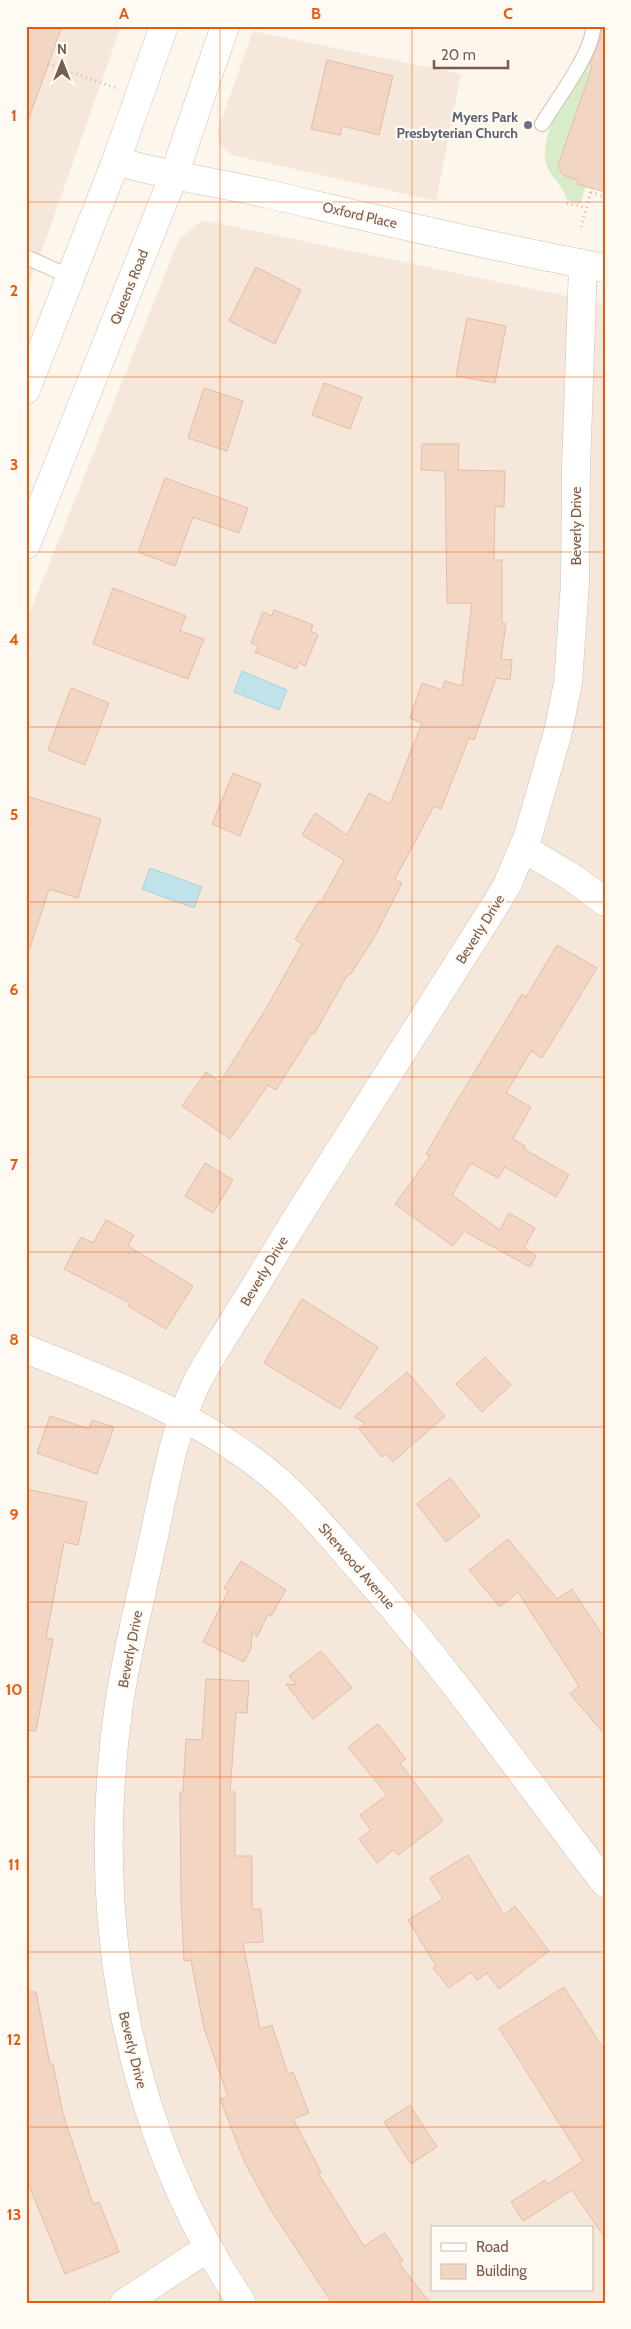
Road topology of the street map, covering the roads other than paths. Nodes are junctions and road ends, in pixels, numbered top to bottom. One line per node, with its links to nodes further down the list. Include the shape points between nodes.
1 (164, 26): 5 (street)
2 (225, 26): 6 (street, Queens Road)
3 (593, 26): 4 (lane, via 592,41 584,57)
4 (542, 124)
5 (116, 161): 6 (street, Oxford Place); 9 (street)
6 (174, 175): 8 (street, Oxford Place); 11 (street, Queens Road)
7 (26, 257): 9 (lane)
8 (594, 266): 12 (street, Beverly Drive, via 576,469 576,583 568,684 558,732)
9 (71, 277): 10 (street)
10 (26, 390)
11 (26, 545)
12 (523, 848): 13 (street); 15 (street, Beverly Drive, via 494,907 204,1370)
13 (605, 902)
14 (26, 1349): 15 (street, Sherwood Avenue)
15 (184, 1416): 16 (street, Sherwood Avenue, via 262,1467 321,1525 413,1631); 17 (street, Beverly Drive, via 135,1620 118,1708 110,1799 109,1901 121,1997 138,2073 172,2170)
16 (605, 1883)
17 (208, 2248): 18 (street); 19 (street, Beverly Drive)
18 (124, 2303)
19 (242, 2303)

